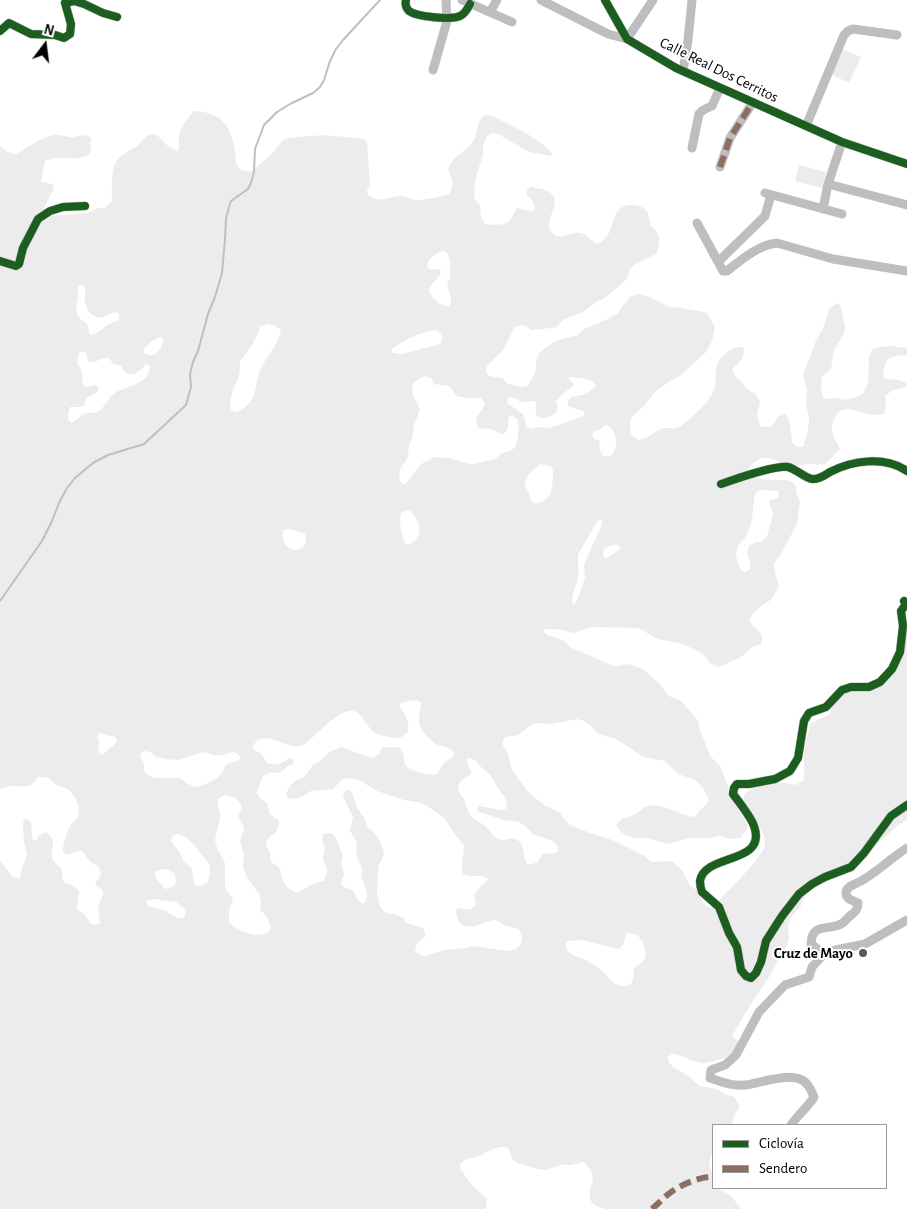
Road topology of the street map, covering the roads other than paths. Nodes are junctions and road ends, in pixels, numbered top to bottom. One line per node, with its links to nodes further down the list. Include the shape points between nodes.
1 (406, 0): 11 (street, via 409,11)
2 (446, 0): 11 (street)
3 (497, 0): 9 (street)
4 (540, 0): 15 (street, Calle Real Dos Cerritos, via 608,34)
5 (605, 0): 15 (street)
6 (654, 0): 15 (street)
7 (692, 0): 17 (street)
8 (466, 2): 9 (street); 11 (street, via 464,14)
9 (490, 12): 12 (street)
10 (117, 17): 13 (street, via 74,1 65,3 71,24 70,34 64,38 32,34 9,23)
11 (447, 18): 16 (street)
12 (512, 22)
13 (0, 31)
14 (897, 35): 20 (street, via 853,29 844,35)
15 (627, 39): 17 (street, Calle Real Dos Cerritos)
16 (433, 70)
17 (683, 71): 18 (street, Calle Real Dos Cerritos)
18 (720, 88): 19 (street, Calle Real Dos Cerritos); 22 (street, via 712,106 699,114)
19 (753, 102): 20 (street, Calle Real Dos Cerritos); 24 (street, via 730,138)
20 (806, 126): 21 (street, Calle Real Dos Cerritos)
21 (842, 142): 23 (street, Calle Real Dos Cerritos); 25 (street)
22 (692, 148)
23 (907, 164)
24 (720, 167)
25 (828, 184): 27 (street); 28 (street)
26 (85, 206): 31 (street, via 50,211 38,219 23,248 19,264)
27 (907, 206)
28 (823, 209): 29 (street); 32 (street, via 768,194 765,216)
29 (842, 214)
30 (697, 223): 32 (street)
31 (0, 261)
32 (718, 262): 33 (street, via 727,272 741,260 777,242 833,259)
33 (907, 271)
34 (907, 471): 35 (street, via 880,461 860,462 812,479 786,467)
35 (721, 484)
36 (905, 603): 37 (street, via 901,611 900,652 892,669 880,682 869,687 842,690 826,706 809,713 804,721 798,758 790,772 775,779 737,784 734,788 733,794 754,825 754,843 748,852 704,872 700,880 702,892 719,907 746,976 751,978 756,973 766,941 799,894 825,877 851,867 891,816)
37 (907, 806)
38 (907, 848): 40 (street, via 847,889 848,898 858,903 856,910 841,924 814,932 811,938 811,944)
39 (907, 920): 40 (street, via 865,944)
40 (826, 952): 41 (street, via 812,967 809,977 785,985 759,1012 736,1055 725,1065 711,1070 710,1078 728,1084 744,1085 790,1077 805,1082 814,1098)
41 (792, 1124)

